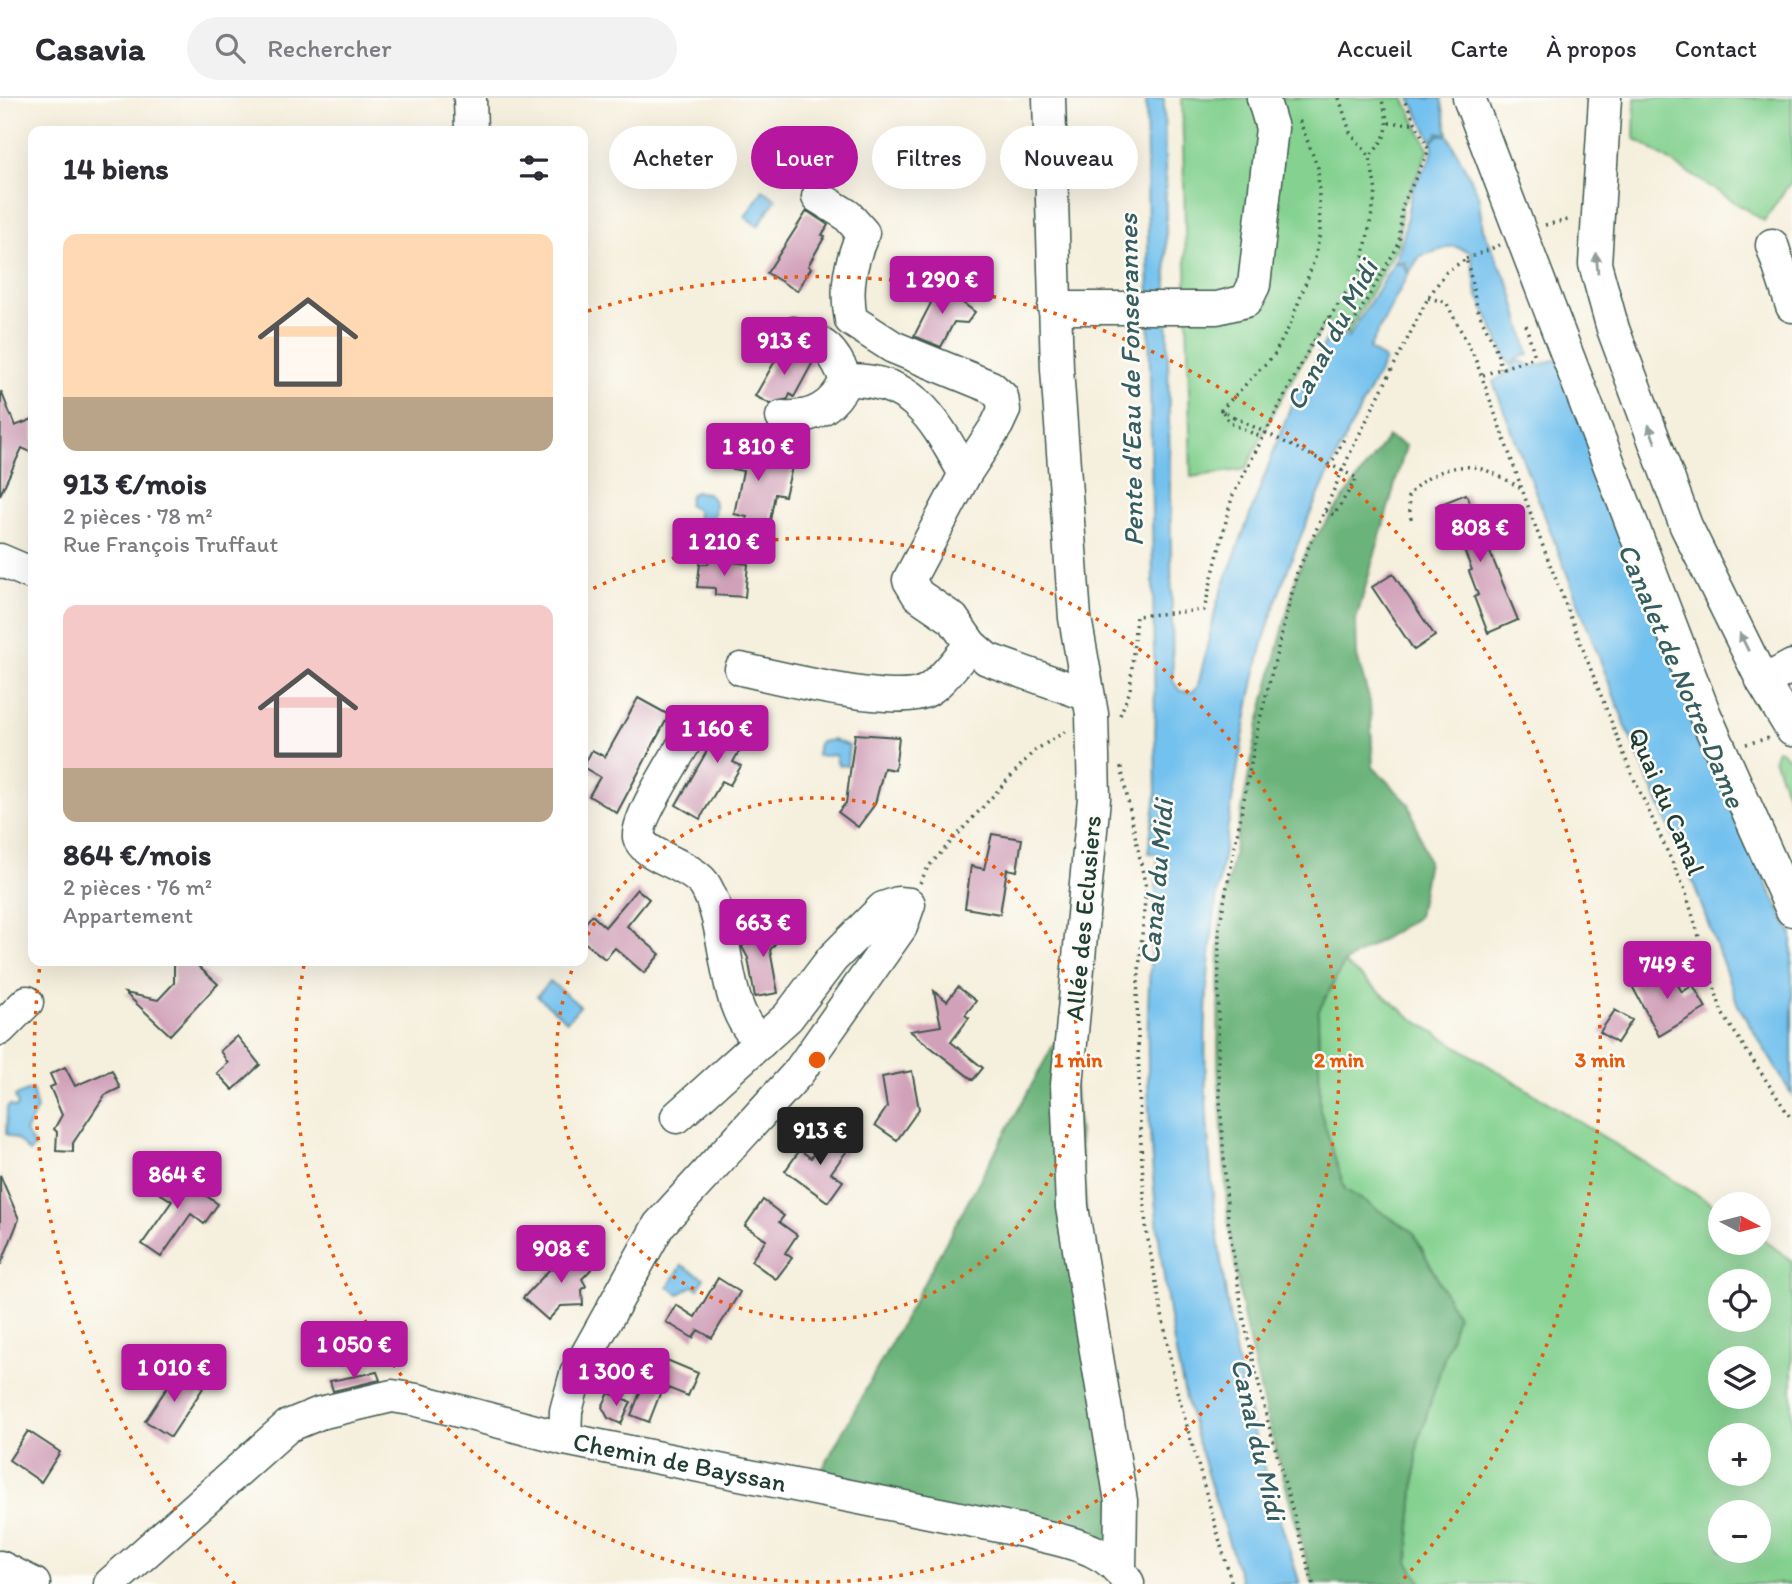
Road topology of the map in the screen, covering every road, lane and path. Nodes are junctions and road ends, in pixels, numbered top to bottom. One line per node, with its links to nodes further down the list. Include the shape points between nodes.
1 (470, 98): 12 (street)
2 (1049, 98): 20 (street, Allée des Eclusiers)
3 (1263, 98): 20 (street, via 1272,128 1269,171 1254,285 1246,301 1217,308)
4 (1339, 98): 13 (path, via 1350,132)
5 (1381, 98): 10 (path)
6 (1403, 98): 11 (path)
7 (1469, 98): 24 (street)
8 (1605, 98): 22 (street, one-way to 8, via 1595,264)
9 (1298, 115): 28 (path, via 1318,168 1320,233 1315,258 1274,355)
10 (1389, 122): 11 (path); 13 (path, via 1383,141)
11 (1414, 124): 21 (path, via 1429,150 1402,206 1399,244 1347,334)
12 (471, 126)
13 (1370, 158): 21 (path, via 1376,192 1361,270)
14 (818, 197): 33 (street, via 847,215 863,233 852,259 846,294 851,320 893,347 991,387 1002,397 1004,410 997,425)
15 (1772, 245): 19 (street)
16 (1499, 246): 17 (path)
17 (1466, 259): 18 (path, via 1447,272); 25 (path, via 1480,315)
18 (1428, 298): 26 (path, Quai du Canal, via 1446,302); 35 (path)
19 (1792, 306)
20 (1054, 308): 43 (street, Allée des Eclusiers, via 1075,618)
21 (1326, 321): 31 (path)
22 (1613, 329): 24 (street); 42 (street, one-way to 22, via 1686,526)
23 (794, 333): 27 (street, via 821,341 838,360)
24 (1549, 352): 25 (path); 46 (street)
25 (1504, 368): 26 (path)
26 (1482, 376): 34 (path, Quai du Canal)
27 (846, 380): 29 (street, via 839,397 822,410 803,419); 33 (street, via 871,379 903,393 929,413)
28 (1222, 410): 31 (path, via 1230,423); 35 (path, bridge, via 1357,478 1334,514)
29 (782, 418)
30 (1346, 435): 32 (path)
31 (1261, 437): 43 (path, via 1232,497 1204,610 1136,616 1130,691)
32 (1333, 460)
33 (965, 474): 39 (street, via 909,580 918,595 953,619)
34 (1523, 489): 36 (path, via 1489,471 1463,465 1415,485 1408,497); 54 (path, Quai du Canal, via 1630,770 1685,890 1722,1013)
35 (1325, 511): 61 (path, via 1297,573 1258,727 1219,928 1218,1056 1228,1220 1243,1316 1266,1415)
36 (1411, 519)
37 (0, 560): 38 (street)
38 (28, 572)
39 (971, 645): 41 (street, via 925,692 899,695 816,687); 43 (street, via 987,659)
40 (1792, 666): 42 (street)
41 (741, 668)
42 (1763, 682): 45 (street)
43 (1098, 712): 48 (path, via 1034,751 928,867); 57 (street, Allée des Eclusiers, via 1067,1085 1072,1207 1121,1501)
44 (694, 727): 52 (street, via 642,818 639,836 645,848 692,870 705,886 718,920 738,1007 750,1032)
45 (1786, 736): 46 (path)
46 (1720, 751): 49 (street)
47 (1120, 760): 60 (path, via 1146,888 1137,995 1146,1229 1175,1384)
48 (909, 904): 52 (street, via 898,902 883,908); 55 (street, via 901,927 798,1073 659,1224 576,1374 566,1411)
49 (1792, 909)
50 (27, 1002): 51 (street)
51 (0, 1029)
52 (761, 1042): 53 (street)
53 (677, 1117)
54 (1792, 1120)
55 (565, 1439): 57 (street, Chemin de Bayssan, via 1024,1531 1098,1552); 59 (street, Chemin de Bayssan, via 391,1396 320,1413 288,1426)
56 (0, 1567): 58 (street)
57 (1124, 1576)
58 (34, 1584)
59 (110, 1584)
60 (1232, 1584)
61 (1313, 1584)

